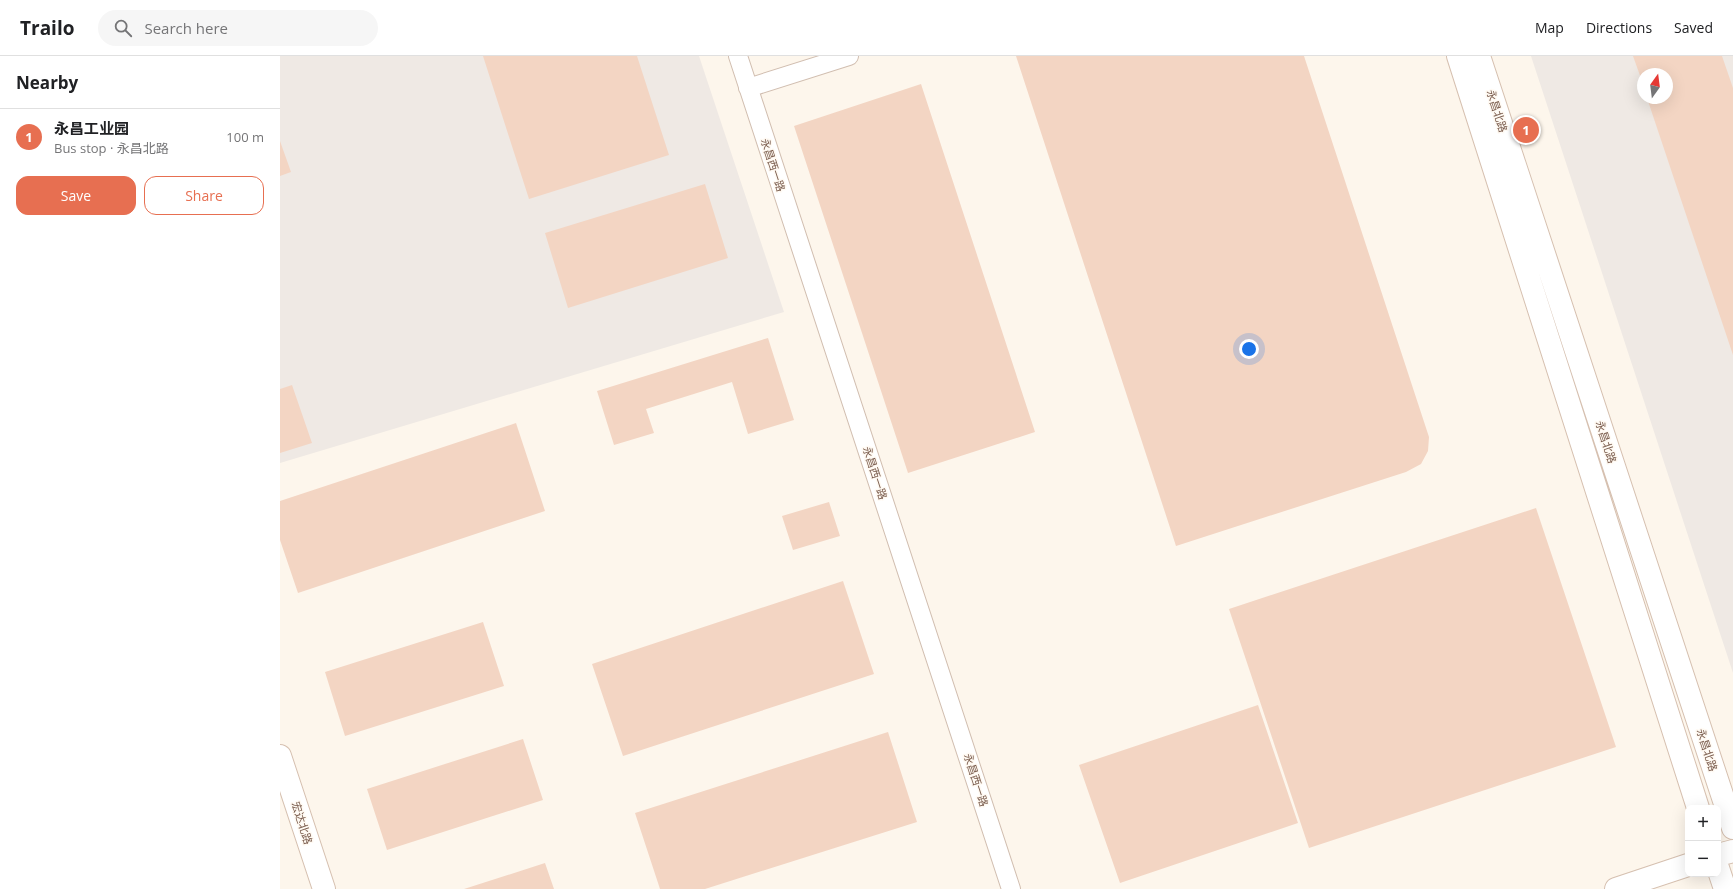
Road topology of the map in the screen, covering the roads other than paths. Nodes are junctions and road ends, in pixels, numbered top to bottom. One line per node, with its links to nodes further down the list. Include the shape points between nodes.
1 (738, 56): 5 (street, 永昌西一路)
2 (849, 56): 5 (street)
3 (1458, 56): 7 (street, 永昌北路)
4 (1479, 56): 8 (street, 永昌北路)
5 (748, 88): 14 (street, 永昌西一路)
6 (280, 756): 13 (street, 宏达北路)
7 (1697, 805)
8 (1733, 828)
9 (1733, 852): 10 (street)
10 (1721, 854)
11 (1685, 866): 15 (street)
12 (1721, 877): 16 (street)
13 (324, 889)
14 (1011, 889)
15 (1616, 889)
16 (1725, 889)

